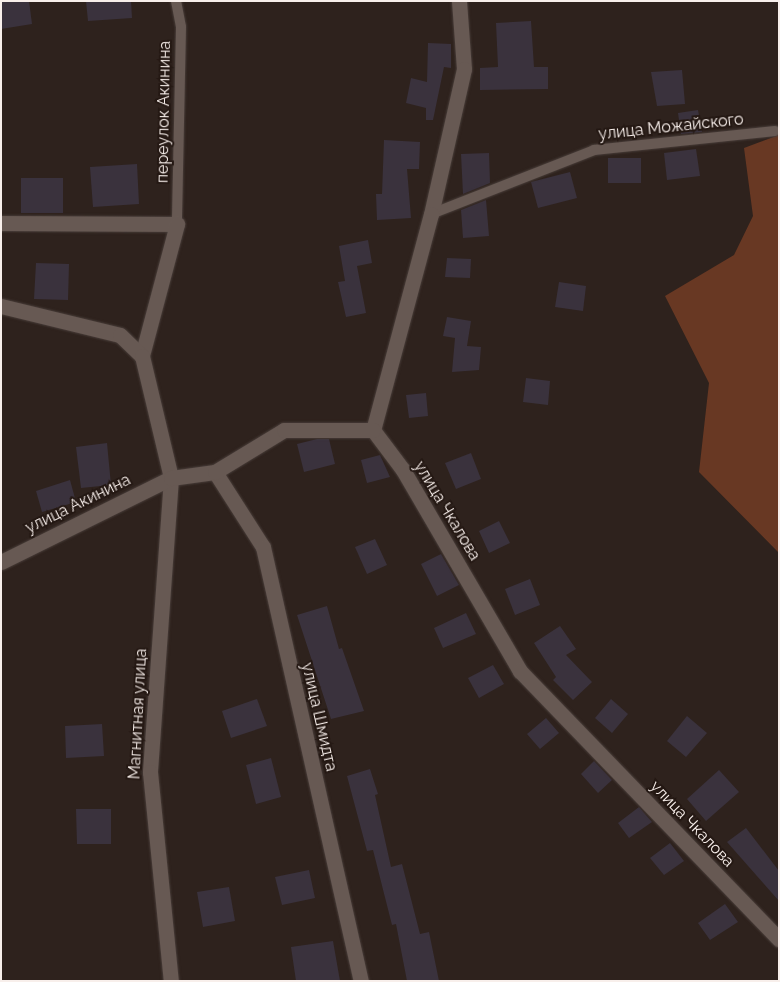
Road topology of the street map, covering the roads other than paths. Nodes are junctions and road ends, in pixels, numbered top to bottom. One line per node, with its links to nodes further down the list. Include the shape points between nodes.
1 (176, 1): 6 (lane, переулок Акинина, via 181,27)
2 (459, 1): 4 (street, via 464,69)
3 (775, 131): 4 (lane, улица Можайского, via 594,150)
4 (431, 214): 9 (street)
5 (1, 224): 6 (street)
6 (176, 224): 8 (street)
7 (1, 306): 8 (street, via 120,335)
8 (142, 356): 11 (street)
9 (373, 430): 10 (street, улица Акинина, via 284,430); 13 (street, улица Чкалова, via 403,470 520,671)
10 (215, 472): 11 (street, улица Акинина); 15 (street, улица Шмидта, via 263,547)
11 (171, 478): 12 (street, улица Акинина); 14 (street, Магнитная улица, via 150,772)
12 (1, 562)
13 (779, 939)
14 (171, 981)
15 (361, 981)

